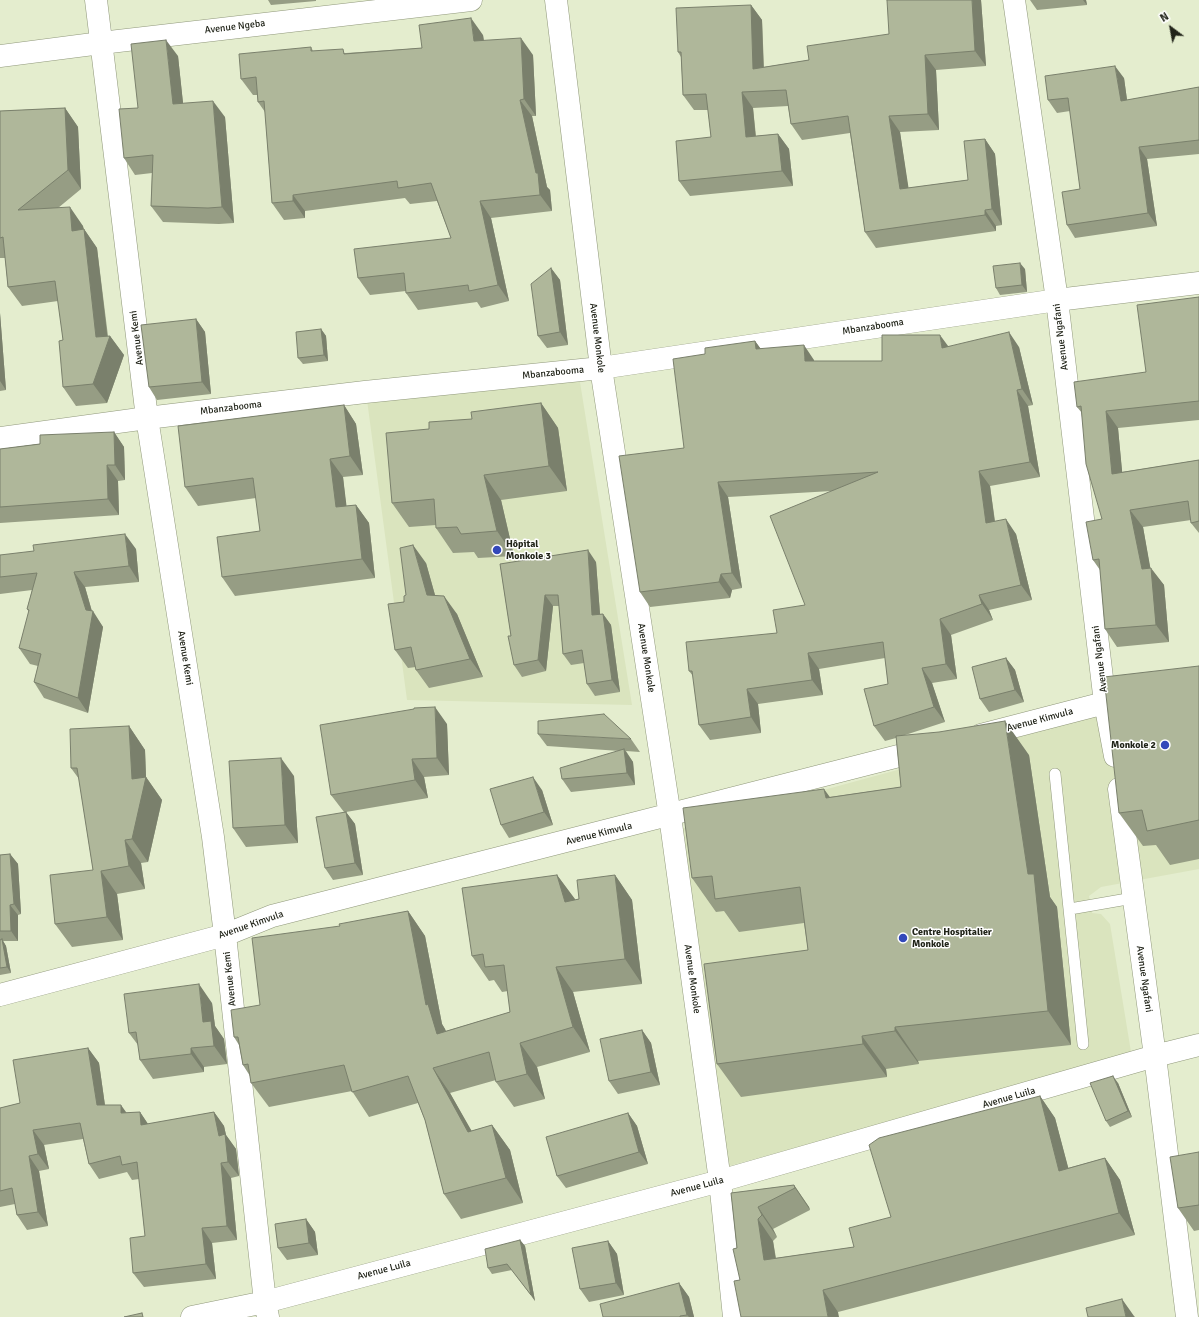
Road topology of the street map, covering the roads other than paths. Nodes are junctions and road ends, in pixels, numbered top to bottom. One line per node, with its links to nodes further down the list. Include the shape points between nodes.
1 (96, 0): 5 (street, Avenue Kemi)
2 (471, 0): 5 (street, Avenue Ngeba)
3 (556, 0): 9 (street, Avenue Monkole)
4 (1014, 0): 8 (street, Avenue Ngafani)
5 (102, 43): 6 (street, Avenue Ngeba); 10 (street, Avenue Kemi)
6 (0, 56)
7 (1199, 283): 8 (street, Mbanzabooma)
8 (1057, 300): 9 (street, Mbanzabooma); 13 (street, Avenue Ngafani)
9 (601, 368): 10 (street, Mbanzabooma); 15 (street, Avenue Monkole)
10 (147, 418): 11 (street, Mbanzabooma); 18 (street, Avenue Kemi, via 213,837)
11 (0, 438)
12 (1141, 693): 13 (street, Avenue Kimvula)
13 (1105, 703): 15 (street, Avenue Kimvula); 16 (street, Avenue Ngafani, via 1114,746)
14 (1055, 774): 17 (lane)
15 (670, 816): 18 (street, Avenue Kimvula, via 272,916); 23 (street, Avenue Monkole)
16 (1134, 898): 17 (lane); 22 (street, Avenue Ngafani)
17 (1070, 909): 20 (lane)
18 (225, 935): 19 (street, Avenue Kimvula); 24 (street, Avenue Kemi)
19 (0, 995)
20 (1083, 1044)
21 (1199, 1045): 22 (street, Avenue Luila)
22 (1155, 1056): 23 (street, Avenue Luila); 27 (street, Avenue Ngafani)
23 (720, 1182): 24 (street, Avenue Luila); 26 (street, Avenue Monkole)
24 (267, 1309): 25 (street, Avenue Luila)
25 (192, 1317)
26 (734, 1317)
27 (1187, 1317)

